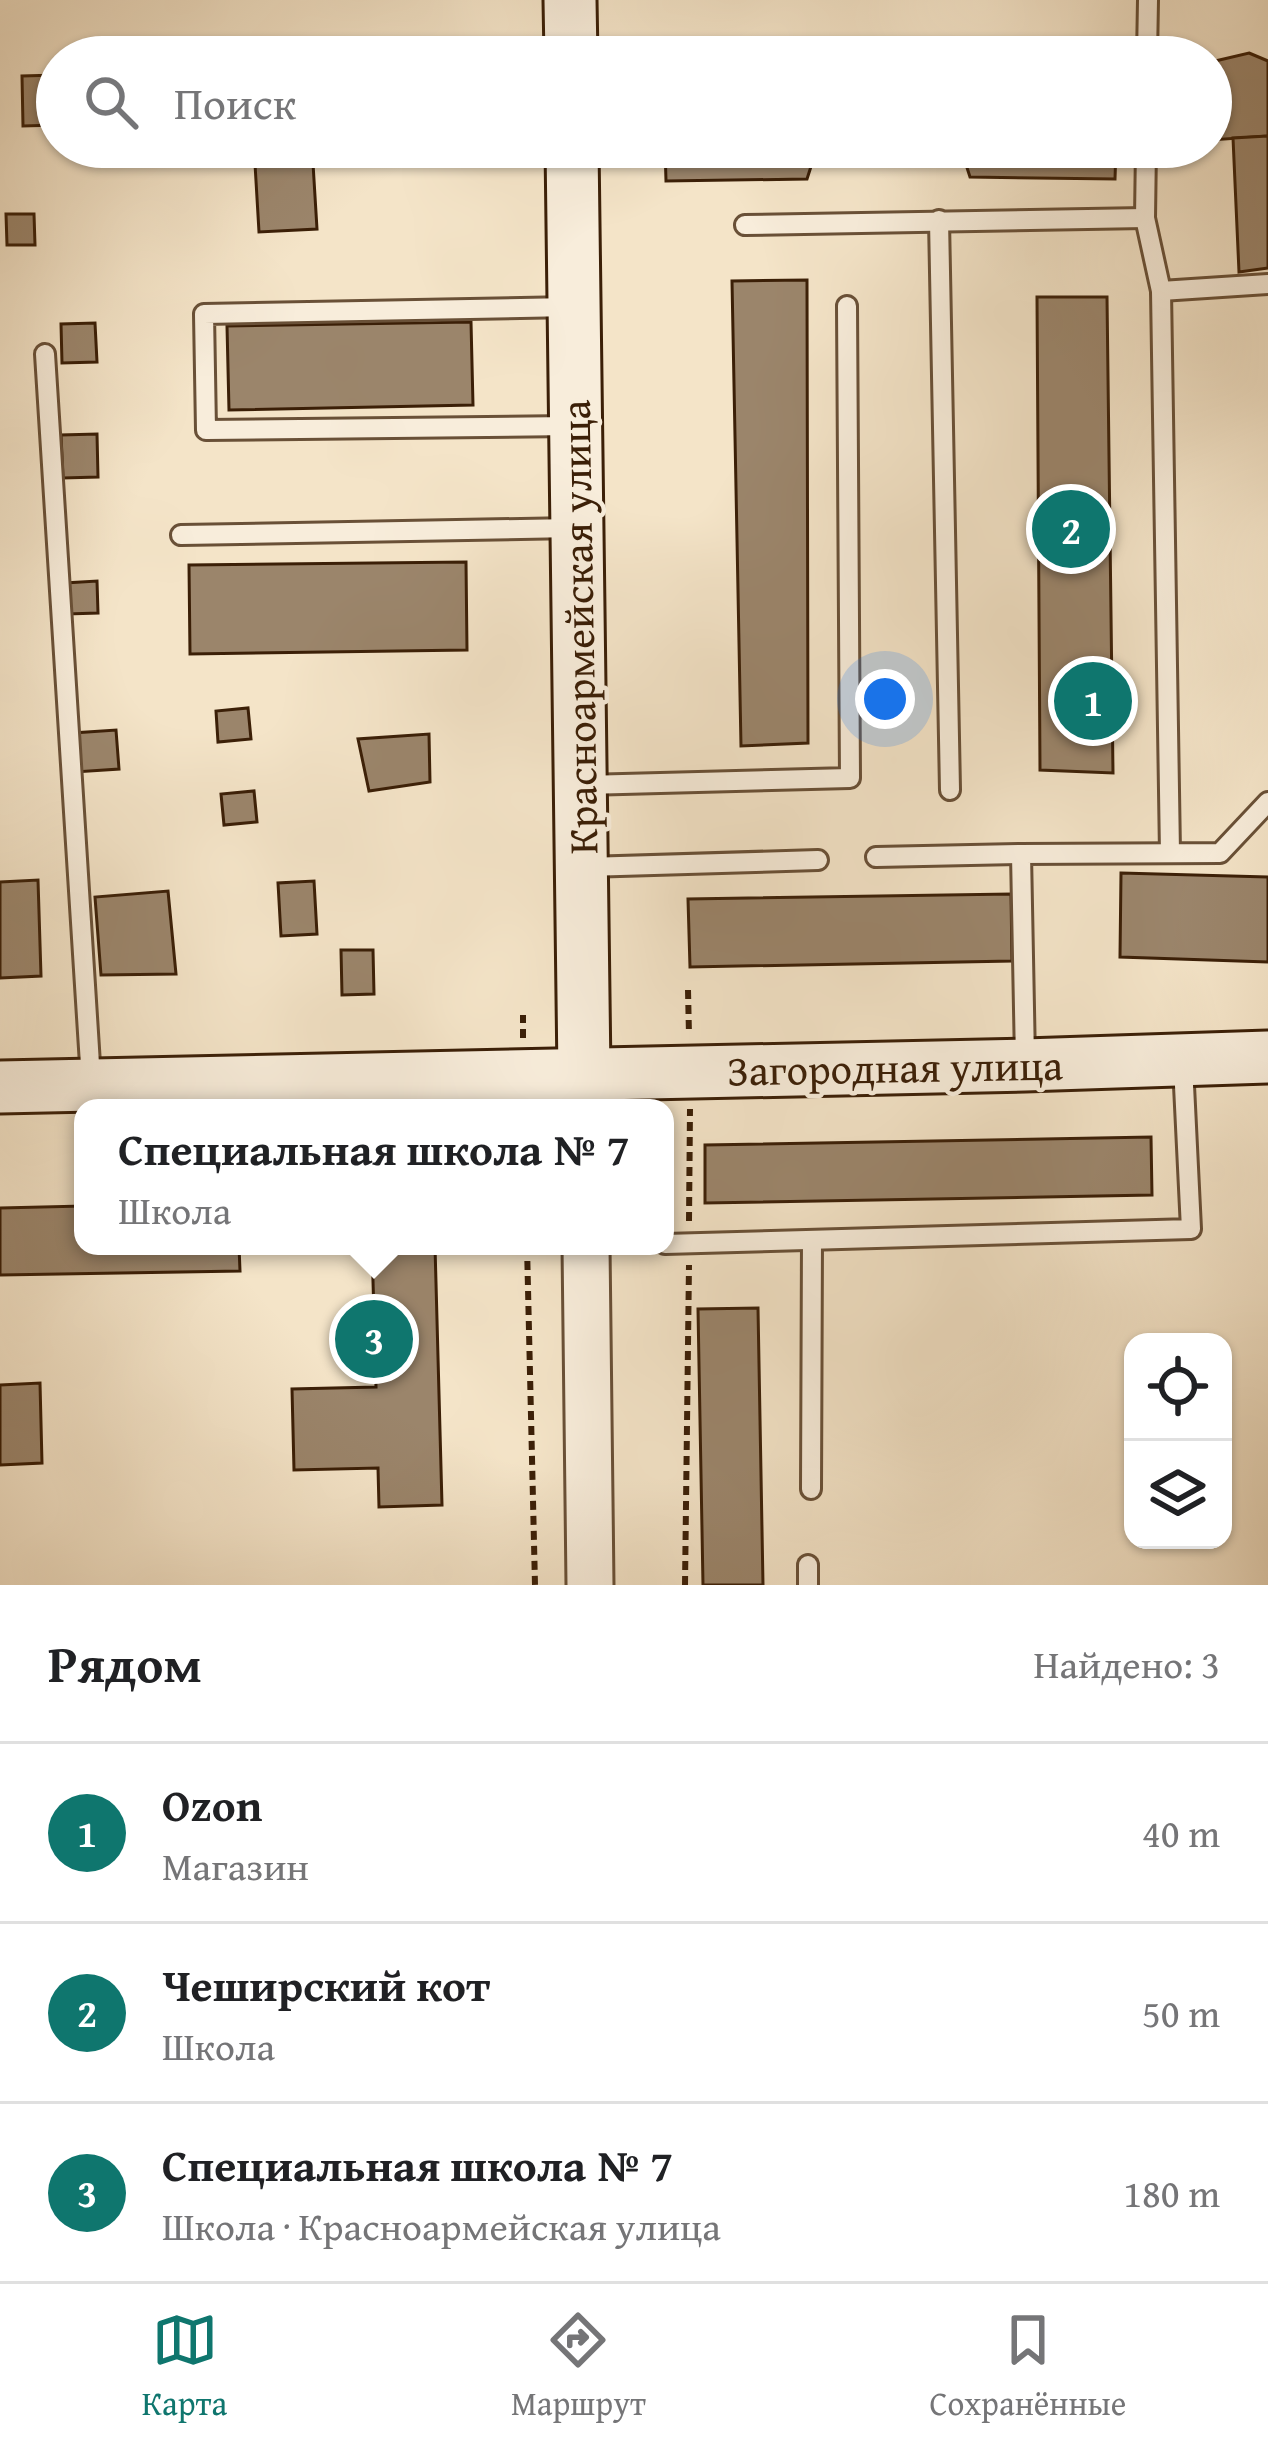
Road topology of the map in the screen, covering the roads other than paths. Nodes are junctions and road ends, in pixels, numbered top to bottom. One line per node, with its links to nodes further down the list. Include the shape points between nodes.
1 (570, 0): 3 (main road)
2 (1148, 0): 4 (lane)
3 (571, 36)
4 (1147, 36)
5 (572, 168): 13 (main road, Красноармейская улица)
6 (1145, 168): 7 (lane)
7 (1144, 218): 8 (lane); 11 (lane)
8 (939, 220): 9 (lane); 19 (lane)
9 (745, 225)
10 (1268, 284): 11 (lane)
11 (1161, 291): 21 (lane)
12 (848, 306): 18 (lane, via 850,778)
13 (574, 307): 15 (main road, Красноармейская улица); 15 (lane, via 205,314 206,430)
14 (45, 354): 29 (lane)
15 (576, 426): 16 (main road, Красноармейская улица)
16 (578, 528): 17 (lane); 18 (main road, Красноармейская улица)
17 (181, 535)
18 (580, 785): 25 (main road, Красноармейская улица)
19 (950, 790)
20 (1268, 802): 21 (lane, via 1220,853)
21 (1170, 853): 22 (lane)
22 (1022, 854): 23 (lane); 28 (lane)
23 (876, 857)
24 (818, 860): 25 (lane)
25 (581, 867): 31 (main road, Красноармейская улица)
26 (1268, 1057): 27 (main road, Загородная улица)
27 (1182, 1060): 28 (main road, Загородная улица); 32 (lane, via 1191,1229)
28 (1024, 1065): 31 (main road, Загородная улица, via 689,1071)
29 (91, 1085): 30 (main road, Загородная улица); 31 (main road, Загородная улица)
30 (0, 1087)
31 (584, 1090)
32 (812, 1241): 33 (lane); 35 (lane)
33 (674, 1244)
34 (586, 1255): 36 (street)
35 (811, 1489)
36 (590, 1585)

